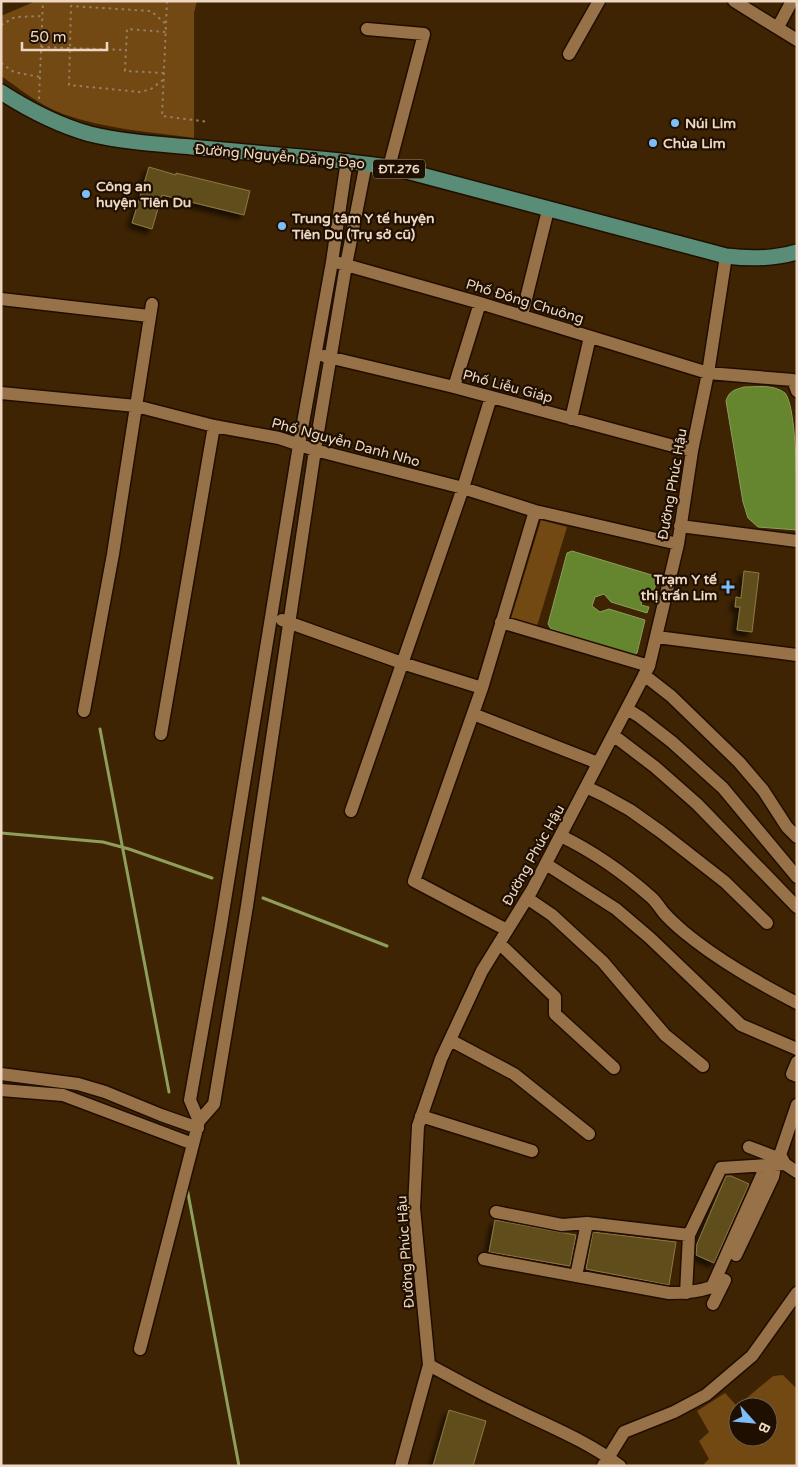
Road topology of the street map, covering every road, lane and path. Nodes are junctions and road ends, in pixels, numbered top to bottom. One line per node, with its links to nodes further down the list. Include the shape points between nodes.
1 (43, 1): 6 (path)
2 (167, 1): 7 (path)
3 (600, 1): 16 (street)
4 (734, 1): 9 (street)
5 (792, 1): 9 (street)
6 (42, 16): 8 (path, via 15,17); 13 (path)
7 (166, 24): 11 (path); 14 (path, via 151,11 71,6)
8 (1, 25)
9 (778, 27): 12 (street)
10 (367, 29): 26 (street, via 424,34)
11 (166, 32): 15 (path, via 127,29); 18 (path)
12 (797, 40)
13 (41, 46): 14 (path); 19 (path)
14 (70, 47): 15 (path); 20 (path, via 69,85 140,92)
15 (126, 50): 18 (path, via 125,71)
16 (569, 54)
17 (1, 63): 19 (path, via 14,72)
18 (164, 73): 20 (path)
19 (40, 77): 22 (path)
20 (163, 80): 23 (path, via 162,116)
21 (1, 92): 24 (main road, Đường Nguyễn Đăng Đạo / ĐT.276, via 50,120 90,134 148,143)
22 (39, 100)
23 (209, 122)
24 (347, 160): 25 (main road, Đường Nguyễn Đăng Đạo / ĐT.276); 30 (street)
25 (366, 163): 26 (main road, Đường Nguyễn Đăng Đạo / ĐT.276); 31 (street)
26 (389, 167): 27 (main road, Đường Nguyễn Đăng Đạo / ĐT.276)
27 (548, 210): 29 (main road, Đường Nguyễn Đăng Đạo / ĐT.276); 34 (street)
28 (797, 252): 29 (main road, Đường Nguyễn Đăng Đạo / ĐT.276, via 754,258)
29 (726, 256): 38 (street, Đường Phúc Hậu)
30 (332, 262): 31 (street, Phố Đồng Chuông); 36 (street)
31 (346, 265): 33 (street, Phố Đồng Chuông); 37 (street)
32 (1, 299): 43 (street, via 150,310)
33 (480, 303): 34 (street, Phố Đồng Chuông); 39 (street)
34 (522, 315): 35 (street, Phố Đồng Chuông)
35 (590, 336): 38 (street, Phố Đồng Chuông); 44 (street)
36 (315, 354): 37 (street, Phố Liễu Giáp); 46 (street)
37 (331, 357): 39 (street, Phố Liễu Giáp); 47 (street)
38 (708, 373): 40 (street, Phố Đồng Chuông, via 793,380); 48 (street, Đường Phúc Hậu)
39 (454, 387): 42 (street, Phố Liễu Giáp)
40 (797, 391)
41 (1, 393): 43 (street, Phố Nguyễn Danh Nho)
42 (491, 397): 44 (street, Phố Liễu Giáp); 49 (street)
43 (136, 406): 45 (street, Phố Nguyễn Danh Nho); 63 (street)
44 (571, 418): 48 (street, Phố Liễu Giáp)
45 (214, 426): 46 (street, Phố Nguyễn Danh Nho); 65 (street)
46 (299, 445): 47 (street, Phố Nguyễn Danh Nho); 54 (street)
47 (315, 450): 49 (street, Phố Nguyễn Danh Nho); 55 (street)
48 (692, 451): 51 (street, Đường Phúc Hậu)
49 (462, 488): 50 (street, Phố Nguyễn Danh Nho); 59 (street)
50 (535, 511): 53 (street, Phố Nguyễn Danh Nho); 56 (street)
51 (680, 526): 52 (street); 53 (street, Đường Phúc Hậu)
52 (797, 541)
53 (678, 544): 57 (street, Đường Phúc Hậu)
54 (272, 618): 55 (street); 68 (street)
55 (290, 621): 59 (street); 69 (street)
56 (501, 622): 60 (street); 61 (street)
57 (657, 637): 58 (street); 60 (street, Đường Phúc Hậu)
58 (797, 656)
59 (402, 663): 61 (street); 71 (street)
60 (647, 671): 62 (street, Đường Phúc Hậu); 73 (street, via 739,762)
61 (482, 688): 64 (street)
62 (627, 709): 66 (street, Đường Phúc Hậu); 75 (street, via 672,742 723,788)
63 (84, 711)
64 (473, 714): 67 (street); 79 (street, via 414,881)
65 (161, 734)
66 (613, 736): 67 (street, Đường Phúc Hậu); 77 (street, via 697,804)
67 (598, 763): 70 (street, Đường Phúc Hậu)
68 (248, 766): 69 (street); 92 (street, via 190,1100)
69 (267, 769): 92 (street, via 214,1104)
70 (586, 787): 72 (street, Đường Phúc Hậu); 78 (street, via 630,810 661,832 725,882)
71 (351, 810)
72 (561, 836): 74 (street, Đường Phúc Hậu); 81 (street, via 583,847 635,885 684,932 744,975)
73 (797, 837)
74 (546, 864): 76 (street, Đường Phúc Hậu); 83 (street, via 616,909 741,1025)
75 (797, 877)
76 (527, 898): 79 (street, Đường Phúc Hậu); 85 (street, via 552,915 603,962 665,1035)
77 (797, 907)
78 (767, 923)
79 (507, 930): 80 (street, Đường Phúc Hậu)
80 (499, 943): 82 (street, Đường Phúc Hậu, via 482,971); 86 (street, via 555,998 555,1014)
81 (797, 1003)
82 (450, 1040): 91 (street, Đường Phúc Hậu); 93 (street, via 514,1074)
83 (797, 1049)
84 (797, 1062): 88 (street, via 792,1074)
85 (703, 1066)
86 (614, 1068)
87 (1, 1074): 92 (street, via 78,1084 161,1116)
88 (797, 1076)
89 (1, 1090): 94 (street, via 63,1095)
90 (797, 1105): 97 (street)
91 (422, 1116): 96 (street); 108 (street, Đường Phúc Hậu, via 418,1126 414,1208)
92 (199, 1124): 94 (street)
93 (589, 1134)
94 (193, 1144): 107 (street)
95 (749, 1147): 97 (street)
96 (532, 1151)
97 (777, 1164): 98 (street); 101 (street, via 721,1168); 105 (street, via 712,1287); 106 (street)
98 (797, 1172)
99 (496, 1212): 100 (street, via 562,1225)
100 (587, 1223): 101 (street); 103 (street)
101 (689, 1235): 105 (street)
102 (484, 1259): 103 (street)
103 (576, 1276): 105 (street, via 669,1293)
104 (797, 1292): 109 (street, via 752,1356 706,1395 624,1432)
105 (686, 1293)
106 (713, 1304)
107 (140, 1349)
108 (429, 1365): 109 (street, via 566,1434); 110 (street, Đường Phúc Hậu)
109 (605, 1461): 111 (street)
110 (401, 1466)
111 (620, 1466)

